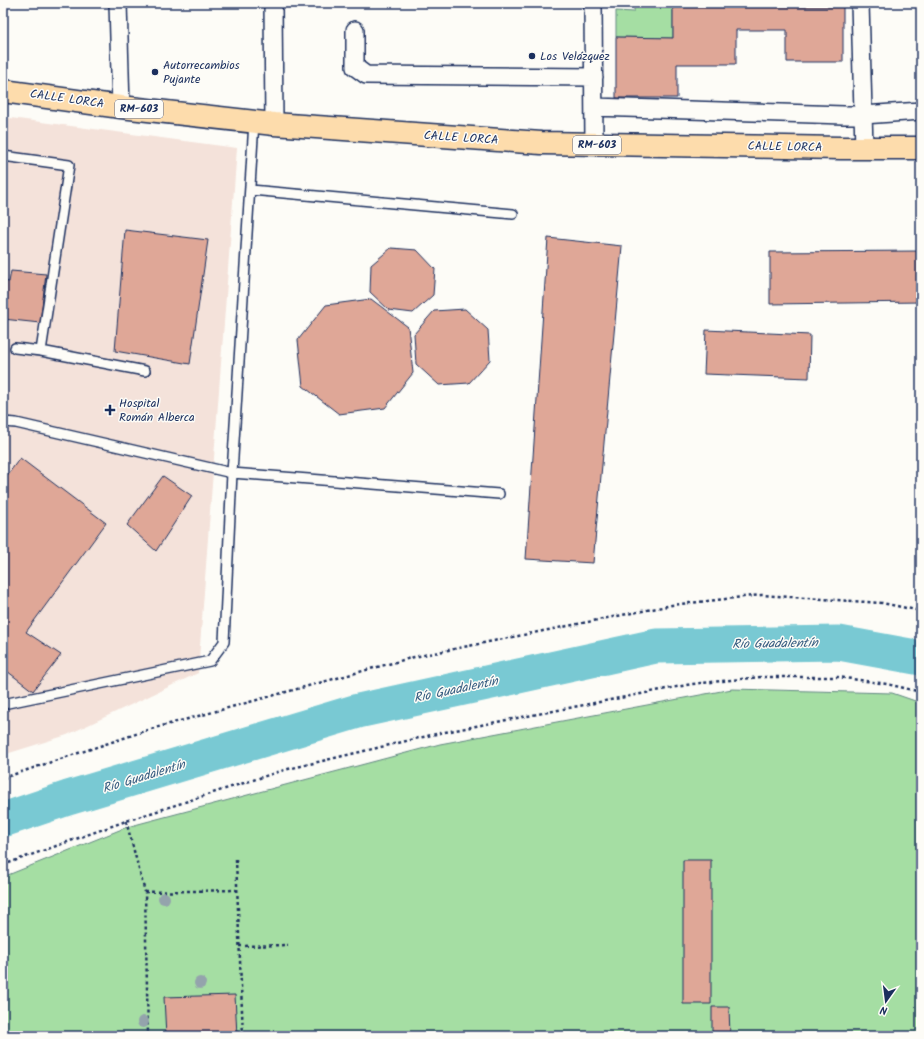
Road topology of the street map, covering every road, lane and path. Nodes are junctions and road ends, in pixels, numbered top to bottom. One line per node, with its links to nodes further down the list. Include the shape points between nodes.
1 (118, 3): 8 (street)
2 (273, 3): 12 (street)
3 (593, 3): 6 (street)
4 (860, 3): 11 (street)
5 (355, 30): 6 (street, via 355,67 366,75)
6 (594, 77): 9 (street)
7 (3, 91): 8 (main road, CALLE LORCA / RM-603)
8 (121, 107): 12 (main road, CALLE LORCA / RM-603)
9 (594, 107): 11 (street); 13 (street)
10 (921, 111): 11 (street)
11 (863, 115): 14 (street)
12 (264, 123): 13 (main road, CALLE LORCA / RM-603, via 540,144); 17 (lane)
13 (594, 145): 14 (main road, CALLE LORCA / RM-603)
14 (864, 148): 15 (main road, CALLE LORCA / RM-603)
15 (921, 148)
16 (3, 156): 20 (lane, via 69,166)
17 (251, 190): 18 (lane); 23 (lane)
18 (514, 214)
19 (15, 348): 20 (lane)
20 (41, 351): 21 (lane)
21 (145, 371)
22 (3, 422): 23 (lane)
23 (232, 473): 24 (lane); 27 (lane, via 224,642 210,661)
24 (499, 494)
25 (921, 611): 28 (path, via 882,603 761,595 672,605 414,657 151,729)
26 (921, 692): 29 (path, via 838,677 761,676 692,684 440,733 284,770)
27 (3, 704)
28 (3, 778)
29 (126, 821): 31 (path); 33 (path)
30 (236, 859): 32 (path)
31 (3, 865)
32 (236, 890): 33 (path); 35 (path)
33 (145, 892): 36 (path)
34 (288, 945): 35 (path)
35 (239, 946): 37 (path)
36 (148, 1036)
37 (243, 1036)

